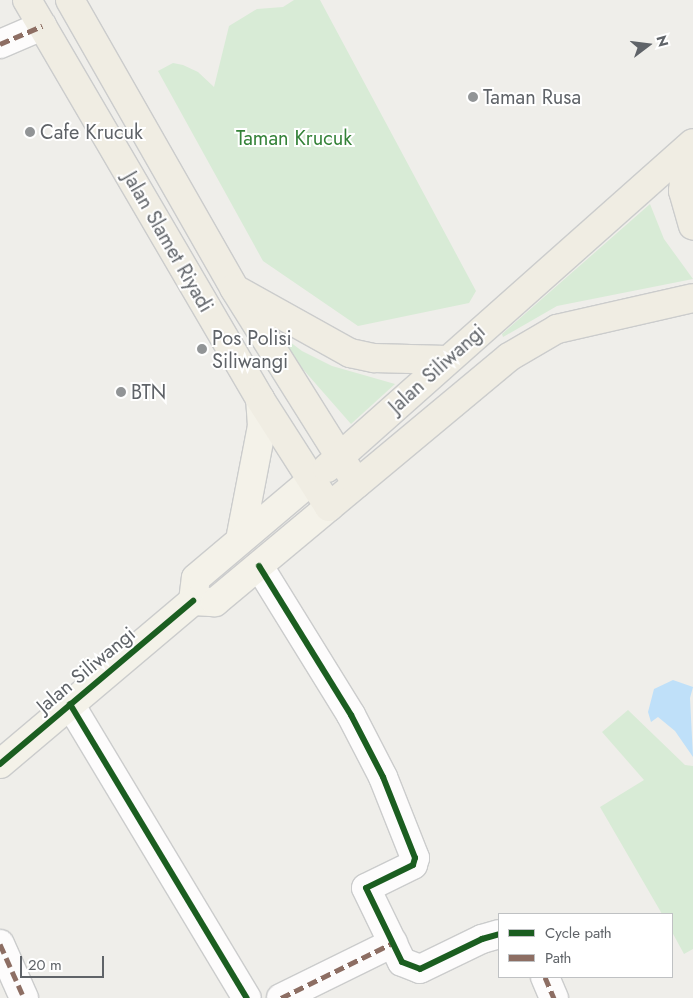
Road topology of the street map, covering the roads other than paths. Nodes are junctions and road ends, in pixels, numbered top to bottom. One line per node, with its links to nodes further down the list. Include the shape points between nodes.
1 (27, 0): 3 (highway, Jalan Slamet Riyadi)
2 (70, 0): 7 (highway, Jalan Slamet Riyadi)
3 (42, 26): 4 (street); 10 (highway, Jalan Slamet Riyadi)
4 (0, 44)
5 (690, 146): 6 (highway, via 683,190); 9 (highway, Jalan Siliwangi)
6 (693, 226)
7 (234, 288): 9 (highway, via 350,353 374,358); 11 (highway, Jalan Slamet Riyadi)
8 (693, 298): 13 (highway, Jalan Siliwangi, via 557,329 509,357)
9 (446, 360): 11 (highway, Jalan Siliwangi)
10 (260, 399): 12 (highway, Jalan Slamet Riyadi); 15 (main road, via 262,426)
11 (340, 457): 12 (highway, Jalan Siliwangi); 13 (highway, Jalan Slamet Riyadi)
12 (312, 480): 14 (highway, Jalan Slamet Riyadi); 15 (main road, Jalan Siliwangi)
13 (357, 484): 14 (highway, Jalan Siliwangi)
14 (329, 507): 16 (main road, Jalan Siliwangi)
15 (240, 540): 17 (main road, Jalan Siliwangi, via 196,578)
16 (259, 566): 17 (main road, Jalan Siliwangi, via 215,602); 21 (street, via 351,715 383,777 415,858 413,865 366,888)
17 (193, 601): 18 (main road, Jalan Siliwangi)
18 (70, 704): 19 (main road, Jalan Siliwangi); 25 (street)
19 (0, 764)
20 (498, 934): 21 (street, via 417,970 402,962)
21 (393, 943): 26 (street)
22 (0, 944): 24 (street)
23 (545, 978): 27 (street)
24 (24, 998)
25 (248, 998)
26 (280, 998)
27 (554, 998)

